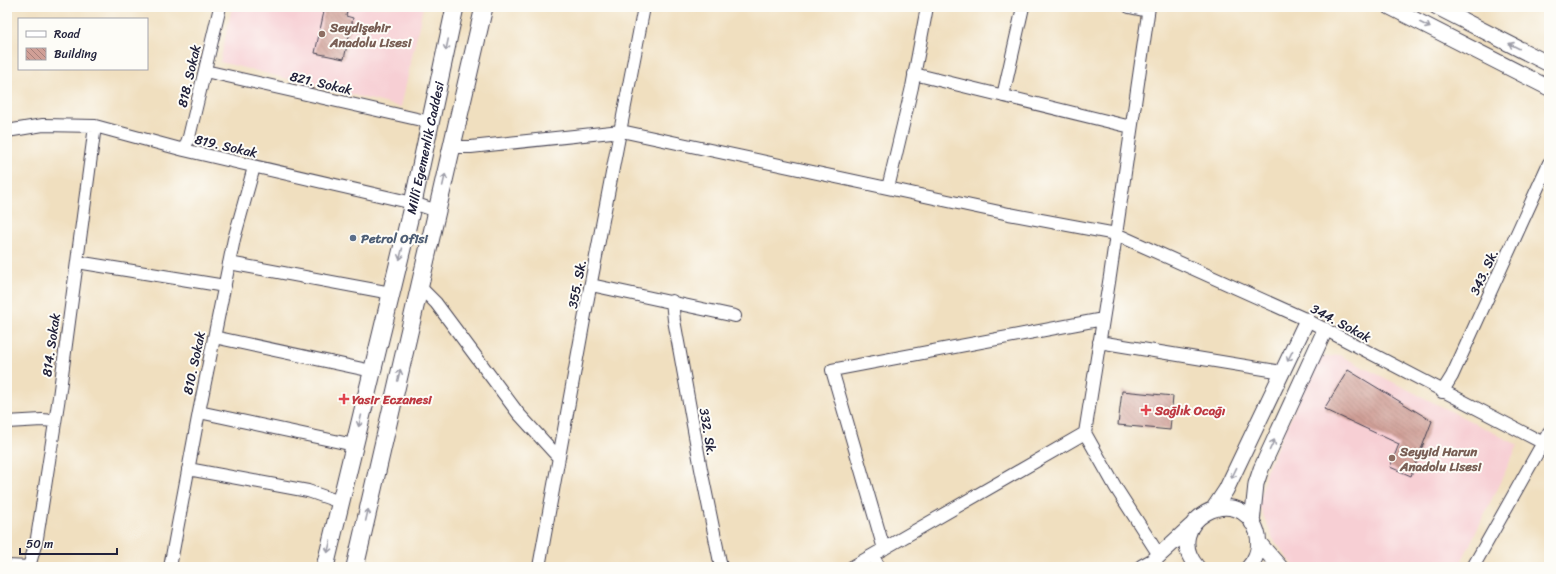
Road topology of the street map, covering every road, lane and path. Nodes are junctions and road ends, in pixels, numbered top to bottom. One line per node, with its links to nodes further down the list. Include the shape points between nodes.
1 (455, 7): 16 (main road, Millî Egemenlik Caddesi, one-way to 16)
2 (484, 7): 21 (main road, Millî Egemenlik Caddesi)
3 (644, 7): 19 (street, 355. Sk.)
4 (927, 7): 13 (street)
5 (1023, 7): 15 (street)
6 (1129, 7): 10 (street)
7 (1390, 7): 14 (street, one-way to 14)
8 (1438, 7): 11 (street, one-way to 8)
9 (216, 8): 12 (street, 818. Sokak)
10 (1149, 9): 18 (street)
11 (1549, 64)
12 (205, 71): 16 (street, 821. Sokak); 22 (street, 818. Sokak)
13 (914, 74): 15 (street); 25 (street)
14 (1549, 88)
15 (1003, 96): 18 (street)
16 (430, 122): 26 (main road, Millî Egemenlik Caddesi)
17 (95, 126): 20 (street, 819. Sokak, via 43,125); 22 (street, 819. Sokak); 29 (street, 814. Sokak)
18 (1132, 127): 28 (street)
19 (621, 130): 21 (street, 344. Sokak); 25 (street, 344. Sokak); 31 (street, 355. Sk.)
20 (7, 131)
21 (452, 147): 27 (main road, Millî Egemenlik Caddesi, one-way to 21)
22 (184, 150): 24 (street, 819. Sokak)
23 (1549, 163): 44 (street, 343. Sk., via 1452,376)
24 (254, 167): 26 (street, 819. Sokak); 30 (street, 810. Sokak)
25 (888, 188): 28 (street, 344. Sokak)
26 (413, 203): 27 (street, 819. Sokak); 34 (main road, Millî Egemenlik Caddesi, one-way to 34)
27 (437, 211): 33 (main road, Millî Egemenlik Caddesi)
28 (1116, 234): 37 (street); 38 (street, 344. Sokak)
29 (77, 262): 32 (street); 47 (street, 814. Sokak)
30 (229, 262): 32 (street, 810. Sokak); 34 (street)
31 (591, 285): 35 (street); 51 (street, 355. Sk.)
32 (225, 286): 40 (street, 810. Sokak)
33 (420, 287): 51 (street, via 436,303 518,413); 65 (main road, Millî Egemenlik Caddesi, one-way to 33)
34 (391, 293): 42 (main road, Millî Egemenlik Caddesi)
35 (672, 301): 36 (street); 67 (street, 332. Sk., via 701,470)
36 (735, 316)
37 (1103, 319): 41 (street); 58 (street, via 832,370)
38 (1307, 320): 39 (street, 344. Sokak); 43 (street, one-way to 43)
39 (1325, 330): 44 (street, 344. Sokak); 55 (street, one-way to 39, via 1256,484 1261,469)
40 (214, 336): 42 (street); 45 (street, 810. Sokak)
41 (1099, 342): 43 (street); 48 (street)
42 (372, 371): 50 (main road, Millî Egemenlik Caddesi, one-way to 50)
43 (1282, 372): 54 (street, one-way to 54, via 1226,490)
44 (1442, 392): 49 (street, 344. Sokak)
45 (199, 412): 50 (street); 52 (street, 810. Sokak)
46 (7, 422): 47 (street)
47 (55, 422): 62 (street, 814. Sokak, via 37,538)
48 (1085, 433): 58 (street); 59 (street, via 1116,488)
49 (1547, 440): 74 (street)
50 (354, 445): 53 (main road, Millî Egemenlik Caddesi)
51 (559, 458): 66 (street, 355. Sk.)
52 (188, 469): 53 (street, via 308,491); 63 (street, 810. Sokak)
53 (340, 502): 64 (main road, Millî Egemenlik Caddesi, one-way to 64)
54 (1214, 508): 55 (street, via 1235,510); 56 (street, via 1201,515)
55 (1252, 523): 57 (street)
56 (1192, 526): 59 (street); 71 (street, via 1188,546 1192,560)
57 (1259, 543): 72 (street, via 1256,557); 73 (street)
58 (884, 549): 60 (street)
59 (1159, 555): 70 (street)
60 (873, 556): 68 (street); 69 (street)
61 (7, 566): 62 (street)
62 (29, 567)
63 (170, 567)
64 (324, 567)
65 (356, 567)
66 (539, 567)
67 (721, 567)
68 (852, 567)
69 (879, 567)
70 (1142, 567)
71 (1198, 567)
72 (1249, 567)
73 (1280, 567)
74 (1474, 567)

